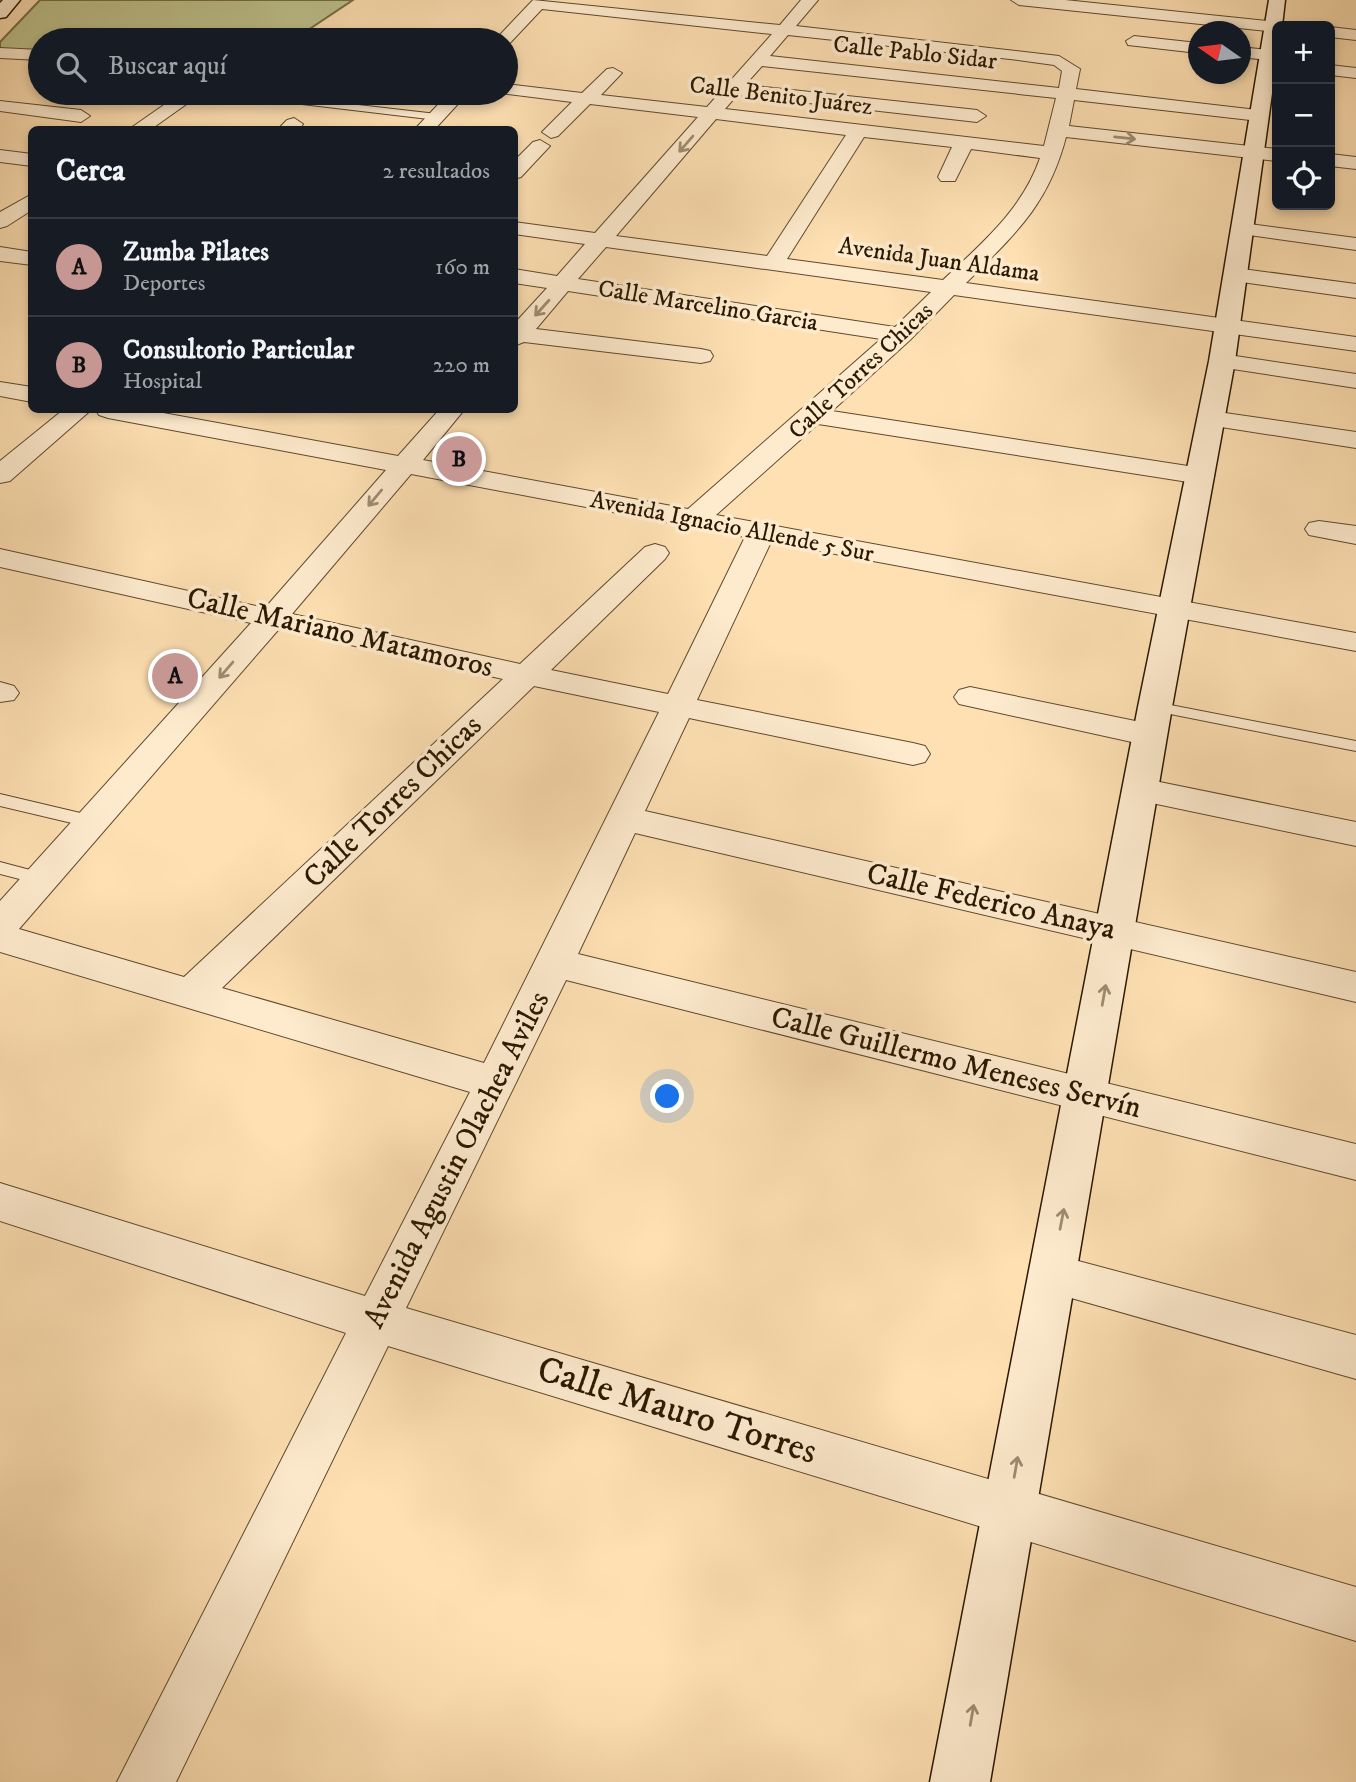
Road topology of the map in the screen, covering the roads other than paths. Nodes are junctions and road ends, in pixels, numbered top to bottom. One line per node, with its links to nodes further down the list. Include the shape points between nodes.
1 (12, 0): 7 (street)
2 (1020, 0): 4 (street)
3 (541, 2): 8 (street); 9 (street)
4 (1038, 2): 5 (street); 17 (street)
5 (1077, 3): 13 (street)
6 (812, 8): 9 (street)
7 (0, 13)
8 (515, 28)
9 (783, 30): 17 (street); 18 (street)
10 (1335, 32): 11 (street)
11 (1356, 34)
12 (1134, 41): 14 (street)
13 (1268, 41): 37 (street)
14 (1188, 47)
15 (0, 53): 16 (street)
16 (28, 54)
17 (1010, 54): 24 (street, Calle Torres Chicas, via 1066,64 1071,69)
18 (759, 60): 22 (street); 24 (street, Calle Pablo Sidar)
19 (1335, 71): 21 (street)
20 (613, 73): 25 (street)
21 (1356, 73)
22 (733, 89): 30 (street); 32 (street)
23 (518, 90): 25 (street, Calle Benito Juárez)
24 (1066, 94): 36 (street, Calle Torres Chicas); 37 (street, Calle Pablo Sidar, via 1134,95)
25 (587, 99): 30 (street, Calle Benito Juárez); 44 (street)
26 (175, 105): 34 (street)
27 (319, 105): 33 (lane)
28 (447, 105): 33 (street)
29 (0, 106): 31 (street)
30 (713, 113): 35 (street, Calle Benito Juárez); 50 (street, one-way to 50)
31 (81, 116)
32 (977, 117)
33 (430, 123)
34 (143, 126)
35 (859, 130): 38 (street, Calle Benito Juárez); 54 (street)
36 (1058, 130): 37 (street, one-way to 37); 39 (street, Calle Torres Chicas)
37 (1263, 141): 49 (street)
38 (964, 143): 39 (street, Calle Benito Juárez); 45 (street)
39 (1049, 153): 58 (street, Calle Torres Chicas, via 1035,195 1021,215)
40 (0, 156): 41 (street)
41 (28, 160)
42 (1335, 161): 43 (street)
43 (1356, 163)
44 (518, 169)
45 (948, 177)
46 (28, 203): 47 (street)
47 (0, 222)
48 (518, 229): 50 (street, Avenida Juan Aldama)
49 (1242, 229): 51 (street); 55 (street)
50 (602, 240): 54 (street, Avenida Juan Aldama); 57 (street)
51 (1356, 244)
52 (0, 254): 53 (street)
53 (28, 258)
54 (773, 264): 58 (street, Avenida Juan Aldama)
55 (1235, 275): 59 (street); 63 (street)
56 (518, 277): 57 (street, Calle Marcelino Garcia)
57 (564, 284): 60 (street, Calle Marcelino Garcia); 61 (street, one-way to 61)
58 (950, 289): 60 (street, Calle Torres Chicas); 63 (street, Avenida Juan Aldama)
59 (1356, 291)
60 (902, 335): 72 (street, Calle Torres Chicas)
61 (518, 336)
62 (518, 337): 65 (street)
63 (1224, 344): 64 (street, Avenida Juan Aldama); 66 (street); 73 (street)
64 (1356, 344)
65 (701, 356)
66 (1356, 381)
67 (0, 389): 68 (street)
68 (28, 394)
69 (74, 413): 76 (street)
70 (124, 413): 75 (street, Avenida Ignacio Allende 5 Sur)
71 (449, 413): 75 (street)
72 (814, 415): 77 (street); 78 (street, Calle Torres Chicas)
73 (1211, 419): 74 (street); 77 (street)
74 (1356, 440)
75 (402, 465): 78 (street, Avenida Ignacio Allende 5 Sur); 85 (street, one-way to 85)
76 (0, 475)
77 (1201, 476): 84 (street)
78 (693, 520): 80 (street, Avenida Ignacio Allende 5 Sur)
79 (1319, 529): 81 (street)
80 (761, 533): 84 (street, Avenida Ignacio Allende 5 Sur); 89 (street, Avenida Agustin Olachea Aviles)
81 (1356, 535)
82 (655, 553): 87 (street, Calle Torres Chicas)
83 (0, 558): 85 (street, Calle Mariano Matamoros)
84 (1175, 610): 86 (street, Avenida Ignacio Allende 5 Sur); 90 (street)
85 (273, 617): 87 (street, Calle Mariano Matamoros); 96 (street, one-way to 96)
86 (1356, 642)
87 (527, 675): 89 (street, Calle Mariano Matamoros); 105 (street, Calle Torres Chicas)
88 (970, 697): 90 (street)
89 (681, 705): 92 (street, Calle Mariano Matamoros); 95 (street, Avenida Agustin Olachea Aviles)
90 (1152, 721): 91 (lane); 93 (street)
91 (1356, 746)
92 (913, 754)
93 (1140, 790): 97 (street); 101 (street)
94 (0, 800): 96 (lane)
95 (626, 820): 101 (street, Calle Federico Anaya); 103 (street, Avenida Agustin Olachea Aviles)
96 (93, 822): 99 (street)
97 (1356, 834)
98 (0, 868): 99 (lane)
99 (43, 878): 100 (street)
100 (0, 926)
101 (1116, 930): 104 (street, Calle Federico Anaya); 107 (street, one-way to 101)
102 (0, 938): 105 (street)
103 (555, 963): 106 (street, Avenida Agustin Olachea Aviles); 107 (street, Calle Guillermo Meneses Servín)
104 (1356, 987)
105 (191, 994): 106 (street)
106 (496, 1083): 111 (street, Avenida Agustin Olachea Aviles)
107 (1086, 1096): 108 (street, Calle Guillermo Meneses Servín); 110 (street, one-way to 107)
108 (1356, 1162)
109 (0, 1202): 111 (street, Calle Mauro Torres)
110 (1052, 1274): 112 (street); 113 (street, one-way to 110)
111 (376, 1321): 113 (street, Calle Mauro Torres); 115 (street, Avenida Agustin Olachea Aviles)
112 (1356, 1357)
113 (1008, 1511): 114 (street, Calle Mauro Torres); 116 (street, one-way to 113)
114 (1356, 1614)
115 (146, 1782)
116 (960, 1782)

